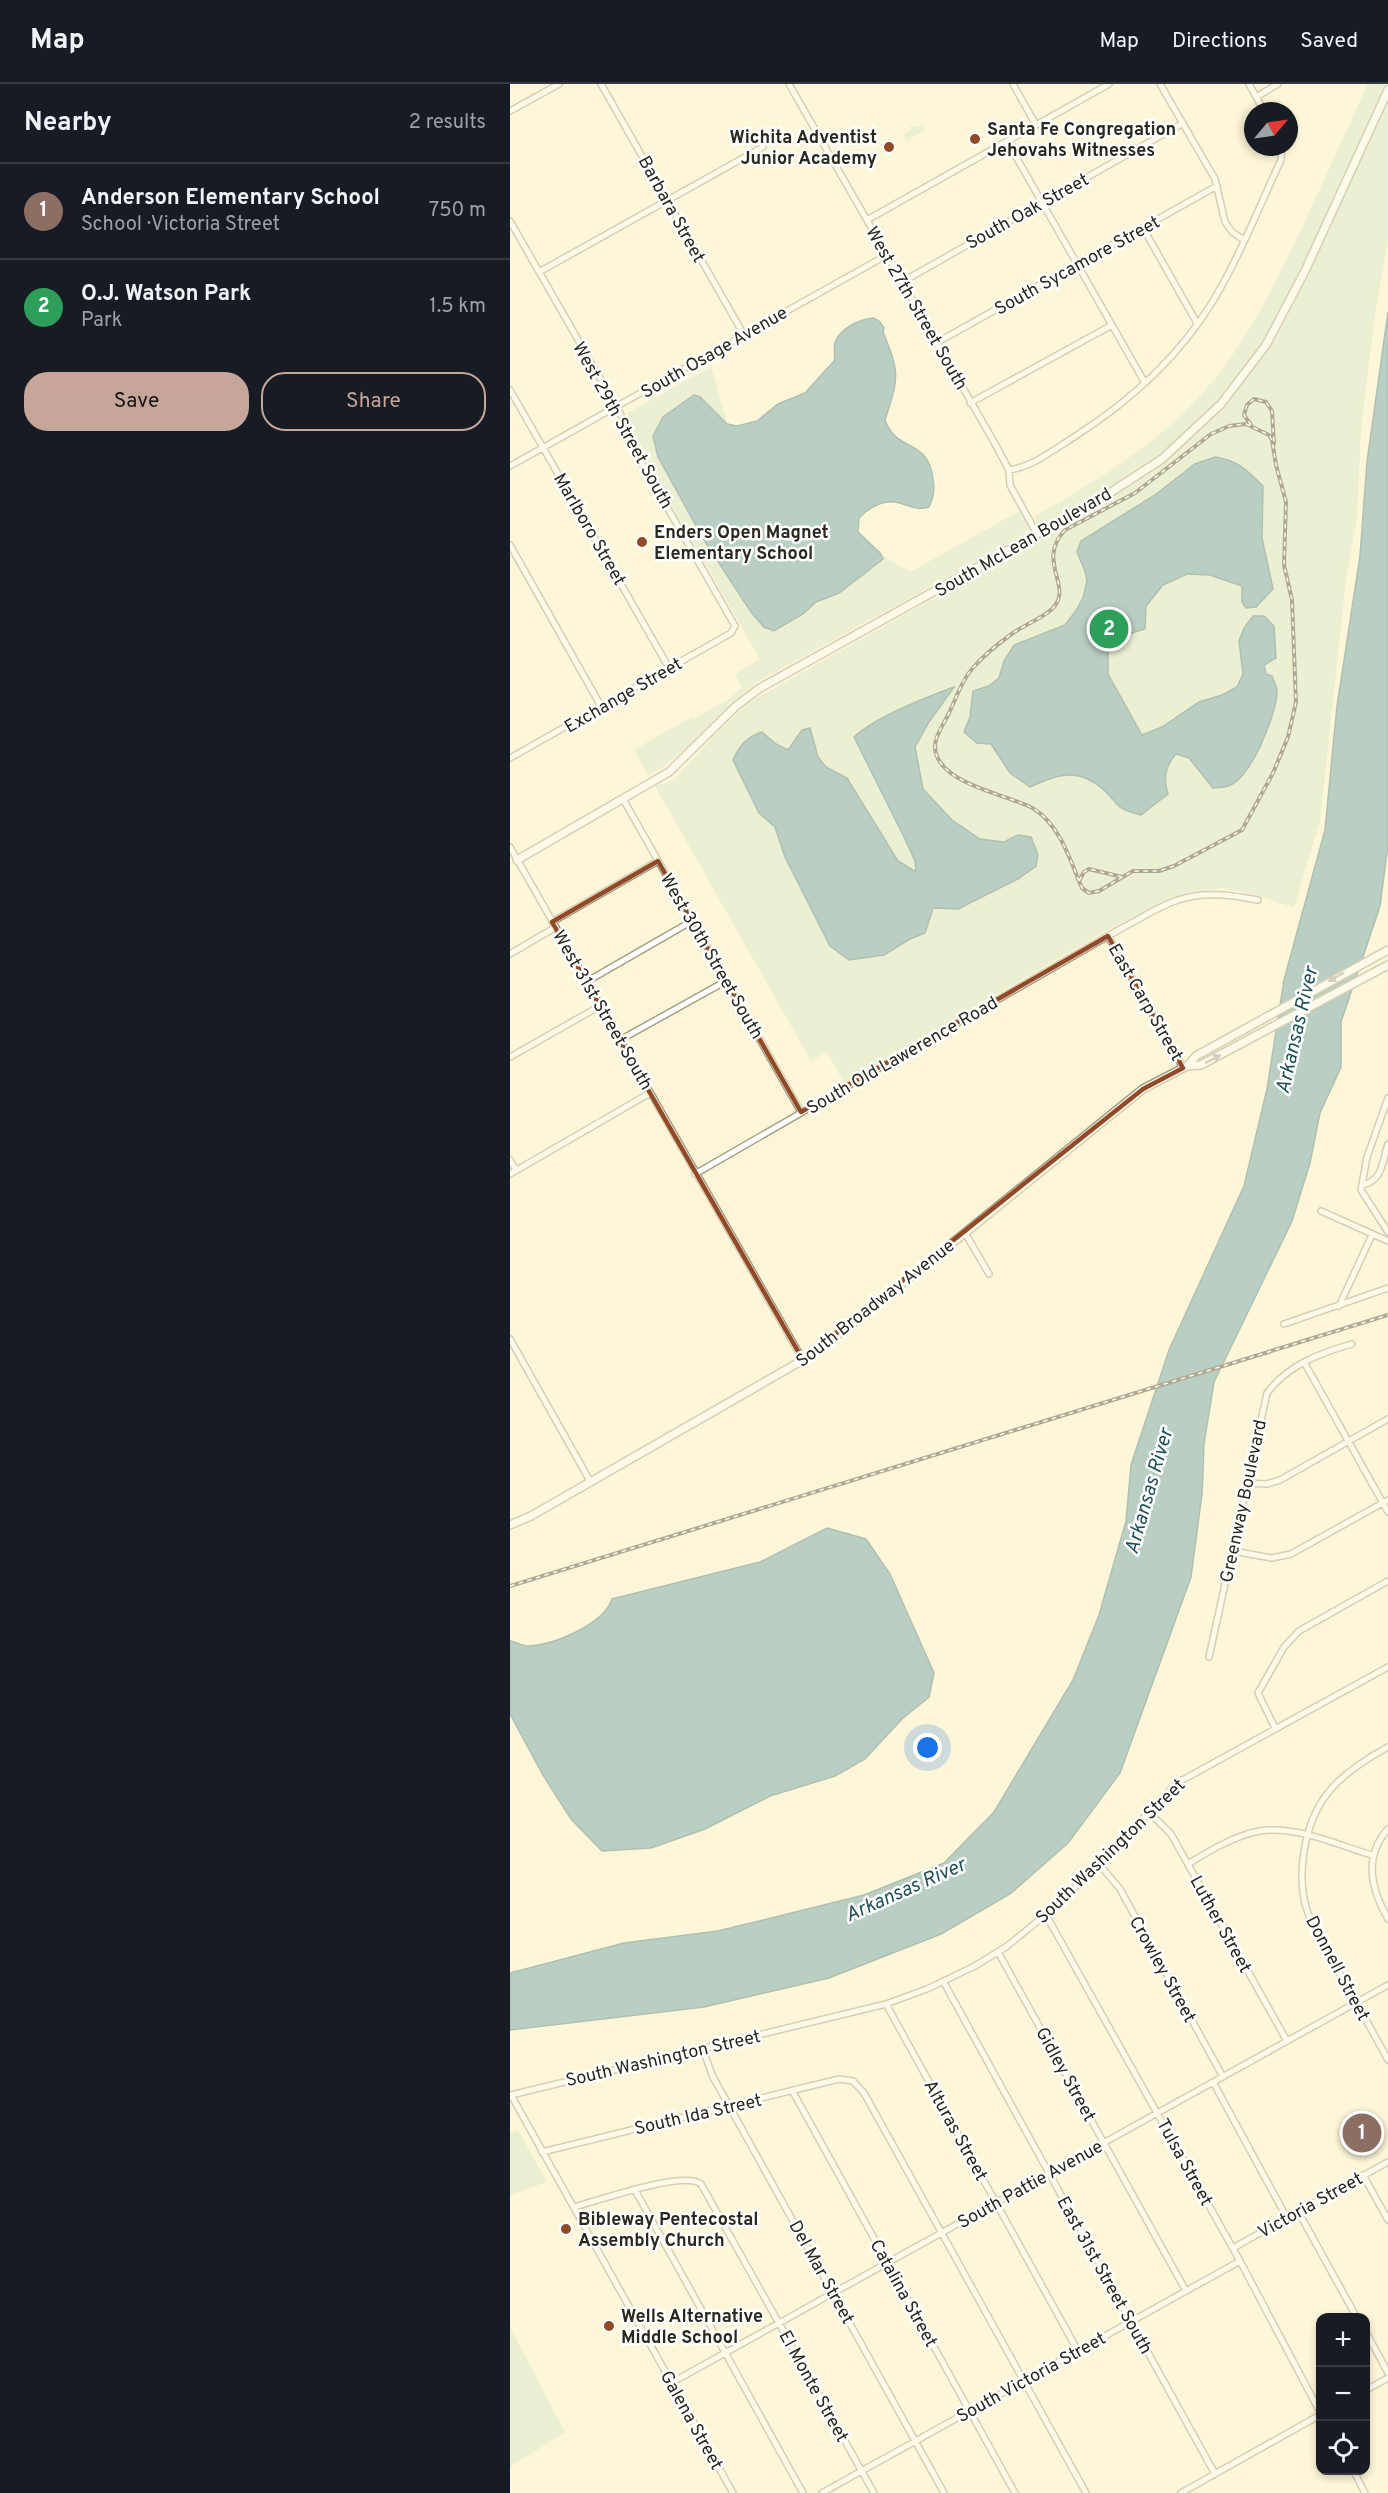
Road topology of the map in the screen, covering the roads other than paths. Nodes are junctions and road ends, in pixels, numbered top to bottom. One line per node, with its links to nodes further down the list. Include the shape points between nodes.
1 (558, 84): 12 (street)
2 (602, 84): 19 (street, Barbara Street)
3 (789, 84): 21 (street, West 27th Street South)
4 (1013, 84): 14 (street)
5 (1109, 84): 14 (street)
6 (1160, 84): 13 (street)
7 (1249, 84): 10 (street)
8 (1278, 84): 10 (street)
9 (1388, 90): 40 (main road, South McLean Boulevard, via 1305,271 1266,345 1221,404 1162,459)
10 (1256, 96): 11 (street)
11 (1259, 102)
12 (510, 110)
13 (1183, 123): 18 (street); 20 (street, South Oak Street)
14 (1036, 125): 15 (street)
15 (1007, 141): 20 (street); 21 (street)
16 (763, 147): 19 (street)
17 (1281, 156): 24 (street)
18 (1217, 186): 23 (street, South Sycamore Street); 24 (street, via 1225,222)
19 (667, 200): 27 (street); 31 (street, Barbara Street)
20 (1042, 203): 26 (street); 28 (street, South Oak Street)
21 (867, 220): 25 (street, West 27th Street South)
22 (510, 221): 27 (street, West 29th Street South)
23 (1143, 228): 26 (street, South Sycamore Street); 29 (street)
24 (1244, 240): 29 (street, via 1213,301)
25 (887, 255): 28 (street, West 27th Street South); 31 (street, South Osage Avenue)
26 (1078, 264): 30 (street); 32 (street, South Sycamore Street)
27 (539, 272): 36 (street, West 29th Street South)
28 (902, 282): 32 (street, West 27th Street South)
29 (1197, 323): 33 (street)
30 (1112, 325): 33 (street); 35 (street)
31 (744, 335): 36 (street, South Osage Avenue)
32 (936, 343): 35 (street, West 27th Street South)
33 (1145, 383): 39 (street, via 1108,415 1041,457)
34 (510, 390): 37 (street, Marlboro Street)
35 (970, 403): 39 (street, West 27th Street South)
36 (616, 407): 37 (street, South Osage Avenue); 42 (street, West 29th Street South, via 639,458)
37 (543, 448): 38 (street, South Osage Avenue); 43 (street, Marlboro Street)
38 (510, 466)
39 (1009, 470): 40 (street, West 27th Street South, via 1010,485)
40 (1037, 534): 46 (main road, South McLean Boulevard, via 760,688 736,706 669,772)
41 (510, 545): 44 (street)
42 (735, 628): 43 (street, Exchange Street)
43 (669, 668): 44 (street, Exchange Street)
44 (602, 708): 45 (street, Exchange Street)
45 (510, 758)
46 (623, 799): 48 (main road, South McLean Boulevard); 49 (street, West 30th Street South)
47 (510, 847): 48 (street, West 31st Street South)
48 (517, 860): 50 (street); 53 (street, West 31st Street South)
49 (658, 861): 52 (street, West 30th Street South); 53 (street)
50 (510, 864)
51 (1258, 900): 54 (street, South Old Lawerence Road, via 1206,895 1178,900)
52 (692, 921): 58 (street, West 30th Street South); 59 (street)
53 (554, 924): 56 (street); 59 (street, West 31st Street South)
54 (1108, 936): 63 (street, East Carp Street); 66 (street, South Old Lawerence Road)
55 (1388, 950): 63 (main road, South Broadway Avenue, one-way to 63, via 1196,1056)
56 (510, 954)
57 (1388, 965): 63 (main road, South Broadway Avenue, one-way to 57, via 1201,1065 1238,1047)
58 (726, 981): 61 (street); 66 (street, West 30th Street South)
59 (586, 982): 60 (street, West 31st Street South)
60 (600, 1006): 61 (street, West 31st Street South); 62 (street)
61 (620, 1040): 64 (street, West 31st Street South)
62 (510, 1057)
63 (1185, 1067): 74 (main road, South Broadway Avenue, via 1143,1089)
64 (650, 1094): 69 (street); 70 (street, West 31st Street South)
65 (1388, 1098): 71 (street, via 1367,1157)
66 (801, 1112): 70 (street, South Old Lawerence Road)
67 (1388, 1144): 71 (street, via 1378,1176)
68 (510, 1160): 69 (street)
69 (513, 1172)
70 (695, 1174): 83 (street)
71 (1362, 1185): 73 (street, via 1363,1194)
72 (1321, 1211): 75 (street)
73 (1388, 1232)
74 (965, 1233): 77 (street); 83 (main road, South Broadway Avenue)
75 (1372, 1235): 76 (street); 79 (street)
76 (1388, 1241)
77 (988, 1274)
78 (1388, 1288): 79 (street)
79 (1339, 1306): 80 (street)
80 (1284, 1324)
81 (510, 1339): 87 (street)
82 (1352, 1344): 84 (street, Greenway Boulevard)
83 (803, 1360): 87 (main road, South Broadway Avenue)
84 (1304, 1362): 86 (street); 88 (street, Greenway Boulevard, via 1284,1374 1267,1393)
85 (1388, 1419): 86 (street)
86 (1348, 1441): 88 (street, via 1280,1480); 89 (street)
87 (590, 1481): 91 (main road, South Broadway Avenue)
88 (1248, 1483): 92 (street, Greenway Boulevard)
89 (1385, 1501): 90 (street); 92 (street, via 1291,1554 1272,1558)
90 (1388, 1512)
91 (510, 1525)
92 (1233, 1551): 94 (street, Greenway Boulevard)
93 (1388, 1581): 96 (street, via 1299,1631 1284,1647 1258,1693)
94 (1209, 1657)
95 (1388, 1666): 96 (street, South Washington Street)
96 (1275, 1728): 98 (street, South Washington Street, via 1177,1783)
97 (1388, 1747): 100 (street, via 1336,1782 1317,1807)
98 (1148, 1811): 102 (street, South Washington Street); 103 (street, Luther Street, via 1171,1834)
99 (1388, 1829): 101 (street)
100 (1306, 1836): 101 (street); 103 (street, via 1287,1831 1259,1832 1218,1847); 110 (street, Donnell Street, via 1302,1872 1305,1905)
101 (1372, 1855): 104 (street, via 1373,1884)
102 (1099, 1864): 105 (street, South Washington Street); 115 (street, Crowley Street, via 1120,1889)
103 (1188, 1864): 112 (street, Luther Street)
104 (1385, 1907): 106 (street)
105 (1046, 1915): 107 (street, South Washington Street); 120 (street, Tulsa Street)
106 (1388, 1919)
107 (998, 1952): 108 (street, South Washington Street); 121 (street, Gidley Street)
108 (943, 1981): 111 (street, South Washington Street); 124 (street, East 31st Street South)
109 (1388, 1985): 110 (street, South Pattie Avenue)
110 (1356, 2002): 112 (street, South Pattie Avenue); 114 (street, Donnell Street)
111 (886, 2004): 113 (street, South Washington Street); 127 (street, Alturas Street)
112 (1287, 2041): 115 (street, South Pattie Avenue)
113 (703, 2050): 118 (street, South Washington Street); 119 (street, Del Mar Street)
114 (1388, 2060)
115 (1223, 2077): 116 (street, South Pattie Avenue)
116 (1213, 2082): 120 (street, South Pattie Avenue); 130 (street)
117 (793, 2092): 119 (street, South Ida Street); 132 (street, South Ida Street, via 839,2079 853,2081 863,2090); 135 (street, Catalina Street)
118 (511, 2095): 122 (street, Galena Street)
119 (729, 2105): 122 (street, South Ida Street); 137 (street, Del Mar Street)
120 (1158, 2113): 121 (street, South Pattie Avenue); 133 (street, Tulsa Street)
121 (1104, 2143): 124 (street, South Pattie Avenue); 136 (street, Gidley Street)
122 (543, 2152): 128 (street, Galena Street)
123 (1388, 2162): 125 (street, Victoria Street)
124 (1049, 2173): 127 (street, South Pattie Avenue); 139 (street, East 31st Street South)
125 (1364, 2175): 129 (street, Victoria Street); 131 (street)
126 (635, 2190): 128 (street); 140 (street, El Monte Street, via 687,2180 700,2184); 143 (street)
127 (996, 2202): 132 (street, South Pattie Avenue); 142 (street, Alturas Street)
128 (573, 2207): 147 (street, Galena Street)
129 (1298, 2211): 130 (street, Victoria Street); 138 (street)
130 (1287, 2218): 133 (street, Victoria Street)
131 (1388, 2220)
132 (942, 2233): 135 (street, South Pattie Avenue); 146 (street)
133 (1233, 2248): 134 (street, Tulsa Street)
134 (1240, 2261): 136 (street, South Victoria Street); 149 (street, Tulsa Street)
135 (888, 2263): 137 (street, South Pattie Avenue); 150 (street, Catalina Street)
136 (1186, 2291): 139 (street, South Victoria Street)
137 (834, 2293): 140 (street, South Pattie Avenue); 152 (street, Del Mar Street)
138 (1354, 2313)
139 (1131, 2322): 142 (street, South Victoria Street); 154 (street, East 31st Street South)
140 (779, 2323): 143 (street, South Pattie Avenue); 153 (street, El Monte Street)
141 (1370, 2341): 144 (street)
142 (1078, 2351): 146 (street, South Victoria Street)
143 (725, 2353): 147 (street, South Pattie Avenue); 157 (street)
144 (1388, 2373)
145 (1388, 2378): 148 (street)
146 (1024, 2381): 150 (street, South Victoria Street); 162 (street)
147 (671, 2383): 156 (street, Galena Street)
148 (1370, 2387)
149 (1316, 2405)
150 (970, 2411): 152 (street, South Victoria Street); 161 (street, Catalina Street)
151 (1316, 2415): 154 (street)
152 (915, 2441): 153 (street, South Victoria Street); 160 (street, Del Mar Street)
153 (861, 2471): 158 (street, South Victoria Street); 159 (street, El Monte Street)
154 (1215, 2474): 163 (street)
155 (1356, 2475): 164 (street)
156 (733, 2493)
157 (803, 2493)
158 (822, 2493)
159 (874, 2493)
160 (944, 2493)
161 (1015, 2493)
162 (1086, 2493)
163 (1181, 2493)
164 (1365, 2493)

